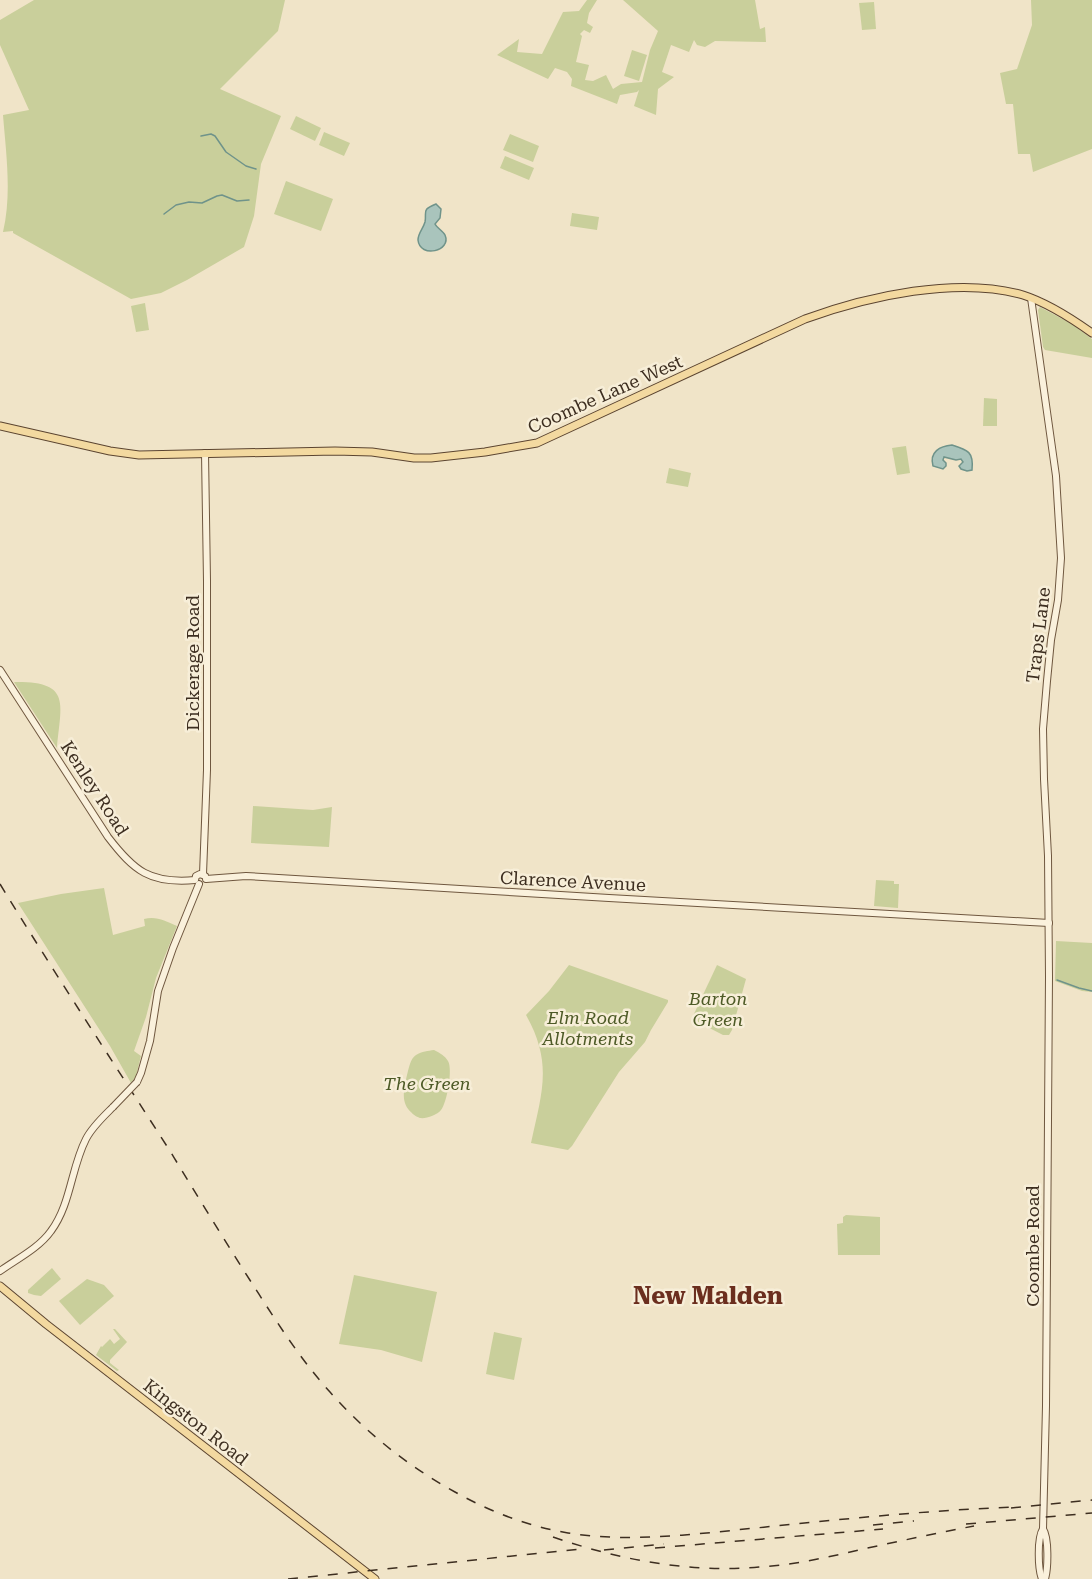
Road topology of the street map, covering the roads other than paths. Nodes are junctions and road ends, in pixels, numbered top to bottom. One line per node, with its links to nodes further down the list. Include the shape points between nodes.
1 (1032, 298): 2 (main road, Coombe Lane West); 4 (main road, Coombe Lane West, via 964,287 851,304 806,319 527,446 431,458 360,451); 8 (street, Traps Lane, via 1056,476 1061,558 1043,729)
2 (1092, 333)
3 (0, 426): 4 (main road, Coombe Lane West, via 123,453)
4 (205, 453): 6 (street, Dickerage Road)
5 (0, 670): 7 (street, Kenley Road, via 123,855 141,872 157,879)
6 (205, 876): 7 (street, via 198,875); 8 (street, Clarence Avenue)
7 (197, 882): 10 (street, bridge, via 157,996 148,1049 137,1082 85,1140 53,1228 41,1242)
8 (1049, 923): 9 (street, Traps Lane)
9 (1049, 977): 13 (street, Coombe Road, via 1043,1514 1047,1548)
10 (0, 1271)
11 (0, 1286): 12 (main road, Kingston Road)
12 (375, 1579)
13 (1043, 1579)

